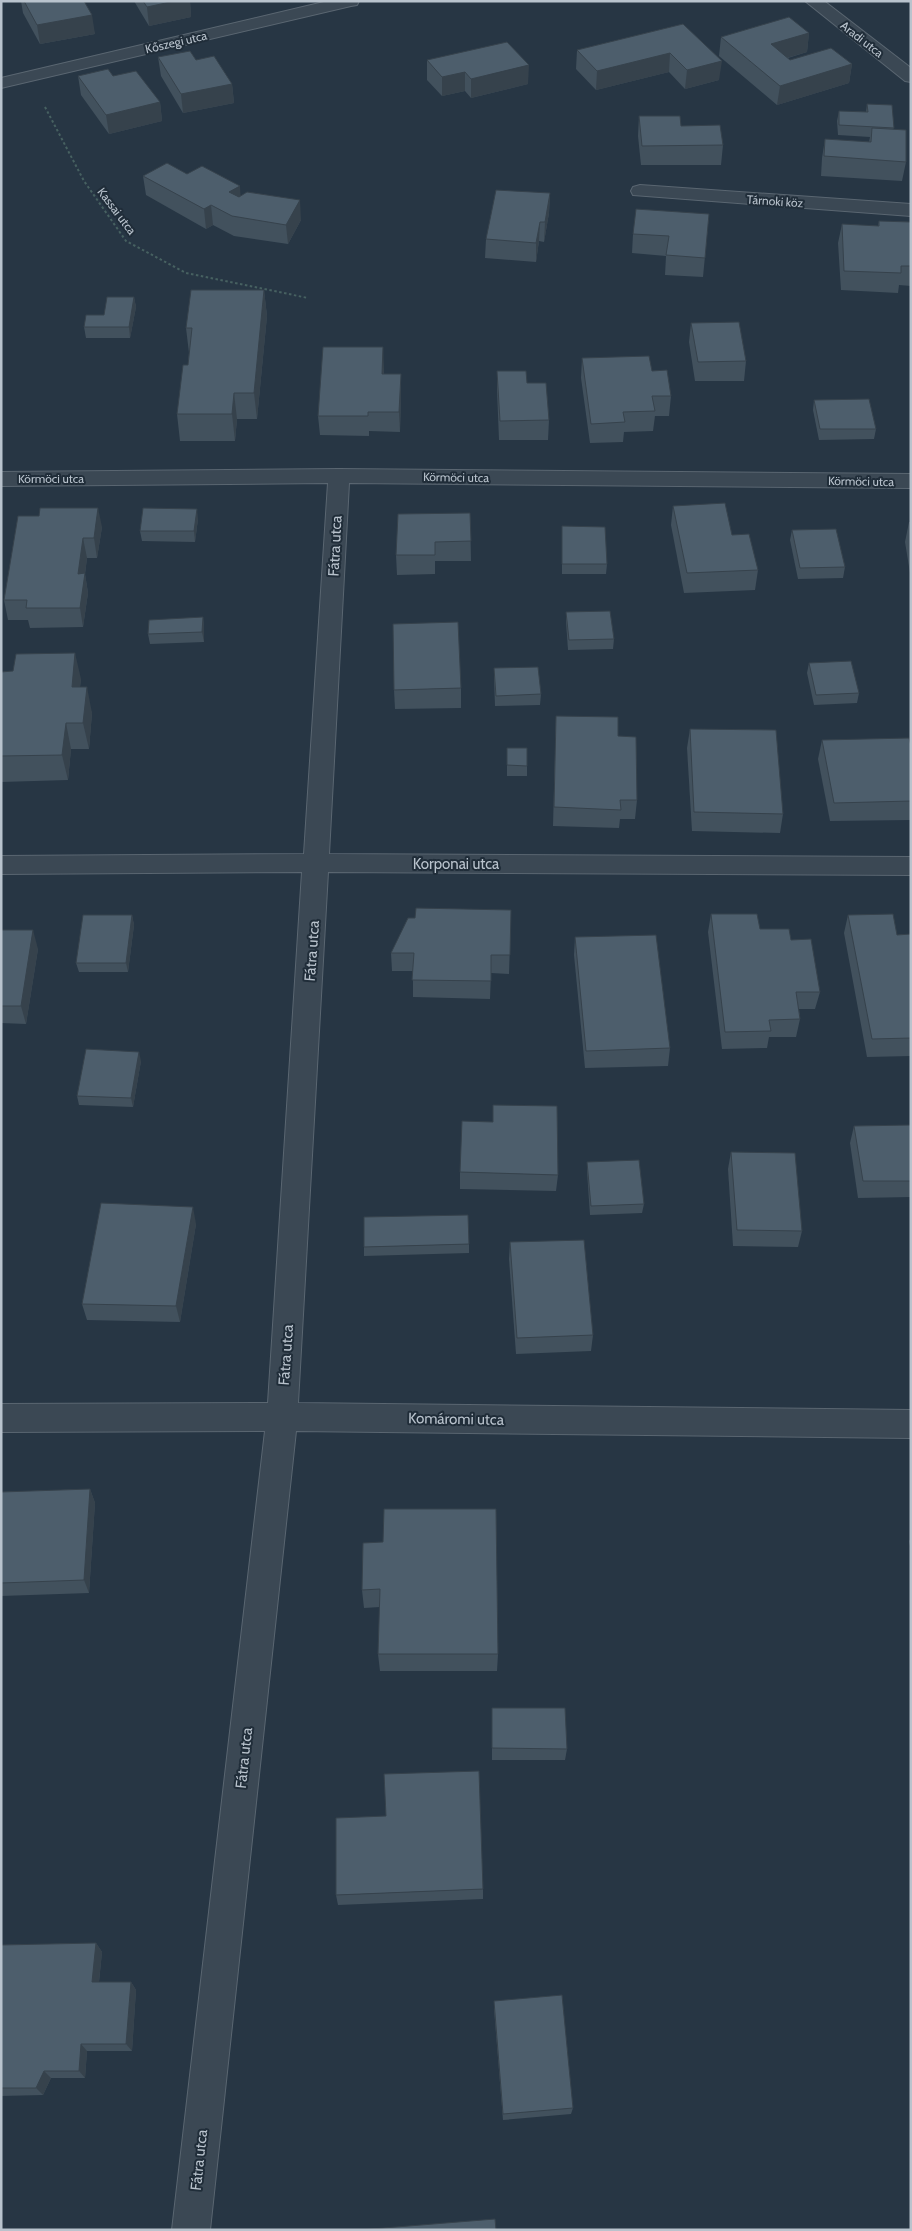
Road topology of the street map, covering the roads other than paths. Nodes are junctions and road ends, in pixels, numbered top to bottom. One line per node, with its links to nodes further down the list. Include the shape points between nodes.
1 (351, 1): 4 (street, Kőszegi utca)
2 (813, 1): 3 (street, Aradi utca)
3 (911, 77)
4 (1, 83)
5 (640, 191): 6 (street, Tárnoki köz)
6 (911, 210)
7 (339, 476): 8 (street, Körmöci utca); 9 (street, Körmöci utca); 10 (street, Fátra utca)
8 (1, 479)
9 (911, 481)
10 (317, 863): 11 (street, Korponai utca); 12 (street, Korponai utca); 13 (street, Fátra utca)
11 (1, 865)
12 (911, 866)
13 (282, 1416): 14 (street, Komáromi utca); 15 (street, Komáromi utca); 16 (street, Fátra utca)
14 (1, 1418)
15 (911, 1424)
16 (191, 2230)

